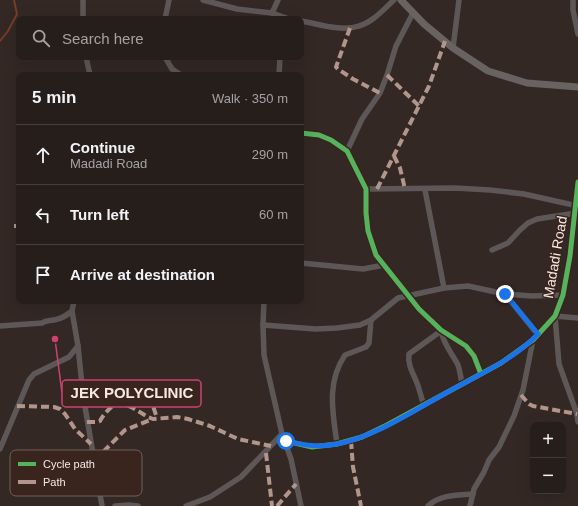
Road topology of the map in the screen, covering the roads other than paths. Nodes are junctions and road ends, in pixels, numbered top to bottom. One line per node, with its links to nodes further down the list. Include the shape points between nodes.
1 (83, 0): 11 (street)
2 (170, 0): 12 (street)
3 (203, 0): 9 (street, via 237,9)
4 (278, 0): 9 (street)
5 (394, 0): 14 (street, via 360,26 343,29)
6 (400, 0): 10 (main road)
7 (459, 0): 16 (street)
8 (574, 0): 15 (street, via 574,18)
9 (272, 13): 13 (street)
10 (413, 13): 16 (main road); 25 (street, via 396,46 380,93 362,119)
11 (83, 16)
12 (166, 16)
13 (279, 16)
14 (304, 22)
15 (578, 34)
16 (453, 48): 23 (main road, via 488,71 527,83)
17 (87, 60): 20 (street)
18 (167, 60): 21 (street)
19 (280, 60): 22 (street)
20 (89, 72)
21 (176, 72)
22 (279, 72)
23 (578, 88)
24 (304, 132): 25 (street, via 331,140)
25 (347, 151): 27 (street)
26 (578, 182): 29 (street, Madadi Road)
27 (366, 189): 28 (street); 33 (street, via 368,231 376,255)
28 (425, 190): 29 (street, via 490,190 524,194); 35 (street)
29 (577, 206): 30 (street, Madadi Road)
30 (576, 213): 31 (street, via 537,219 528,223 508,243); 37 (street, Madadi Road)
31 (492, 250)
32 (304, 263): 33 (street, via 363,269)
33 (384, 265): 34 (street)
34 (401, 287): 38 (street); 39 (street)
35 (444, 288): 36 (street, via 468,286); 38 (street)
36 (505, 294): 37 (street); 49 (street)
37 (562, 295): 43 (street, Madadi Road)
38 (408, 296): 39 (street); 48 (street)
39 (398, 298): 45 (street)
40 (73, 304): 42 (street)
41 (264, 304): 46 (street)
42 (72, 310): 47 (street, via 63,318 42,323); 51 (street)
43 (555, 316): 44 (street); 49 (street, Madadi Road); 55 (street, via 559,364)
44 (578, 318)
45 (371, 320): 46 (street, via 337,328 316,329); 58 (street, via 369,343 366,347 345,355 333,383 332,400)
46 (262, 325): 56 (street, via 264,355)
47 (0, 326)
48 (441, 331): 52 (street, via 466,346 474,356); 53 (street, via 442,339 458,366); 54 (street, via 409,354 410,367)
49 (538, 334): 50 (street, Madadi Road)
50 (533, 340): 52 (street, Madadi Road); 61 (street, via 514,416)
51 (78, 346): 59 (street, via 69,357 34,374 29,380); 60 (street)
52 (481, 374): 53 (street, Madadi Road)
53 (462, 384): 54 (street, Madadi Road)
54 (424, 406): 58 (street, Madadi Road, via 362,437)
55 (578, 422)
56 (282, 434): 57 (street); 66 (street, via 242,477 210,498)
57 (286, 441): 58 (street, Madadi Road, via 312,447); 67 (street)
58 (337, 444)
59 (0, 448)
60 (92, 450)
61 (473, 494): 68 (street, via 433,501); 69 (street)
62 (100, 496): 63 (street)
63 (102, 506)
64 (115, 506): 65 (street)
65 (138, 506)
66 (186, 506)
67 (301, 506)
68 (428, 506)
69 (470, 506)

